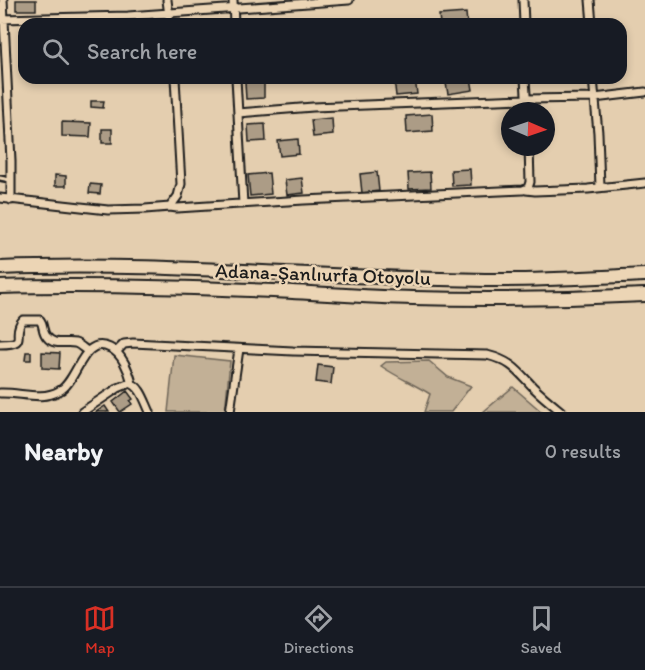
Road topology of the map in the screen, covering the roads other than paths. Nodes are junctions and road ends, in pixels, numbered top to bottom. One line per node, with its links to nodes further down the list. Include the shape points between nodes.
1 (3, 0): 14 (street)
2 (168, 0): 8 (street)
3 (233, 0): 7 (street)
4 (349, 0): 7 (street)
5 (523, 0): 12 (street)
6 (590, 0): 13 (street)
7 (234, 9): 8 (street); 11 (street)
8 (169, 12): 9 (street); 10 (street)
9 (44, 18)
10 (170, 18)
11 (234, 18)
12 (524, 18)
13 (592, 18)
14 (2, 19): 15 (street); 26 (street)
15 (18, 19)
16 (175, 84): 33 (street, via 181,184)
17 (236, 84): 23 (street)
18 (525, 84): 22 (street)
19 (593, 84): 21 (street)
20 (645, 92): 21 (street)
21 (594, 98): 22 (street); 28 (street)
22 (526, 99): 23 (street)
23 (238, 113): 32 (street)
24 (529, 156): 29 (street, via 530,182)
25 (0, 178): 26 (lane)
26 (11, 180): 31 (street)
27 (645, 183): 28 (street)
28 (600, 187): 29 (street)
29 (526, 190): 32 (street)
30 (0, 198): 31 (street)
31 (11, 200): 33 (street, via 108,210)
32 (243, 204): 33 (street)
33 (170, 207)
34 (0, 268): 35 (highway, Adana-Şanlıurfa Otoyolu, via 134,267 503,280)
35 (645, 275)
36 (0, 287): 37 (highway, Adana-Şanlıurfa Otoyolu, via 146,287 503,300)
37 (645, 295)
38 (0, 344): 40 (street, via 16,342 23,320 40,320 48,339 76,344)
39 (239, 349): 41 (street, via 133,343 124,344); 46 (street); 47 (street, via 487,356 517,369)
40 (87, 351): 41 (street, via 103,346); 43 (street, via 66,387 57,392 42,396)
41 (116, 352): 42 (street)
42 (132, 383): 44 (street); 45 (street)
43 (0, 393)
44 (82, 412)
45 (150, 412)
46 (230, 412)
47 (562, 412)

